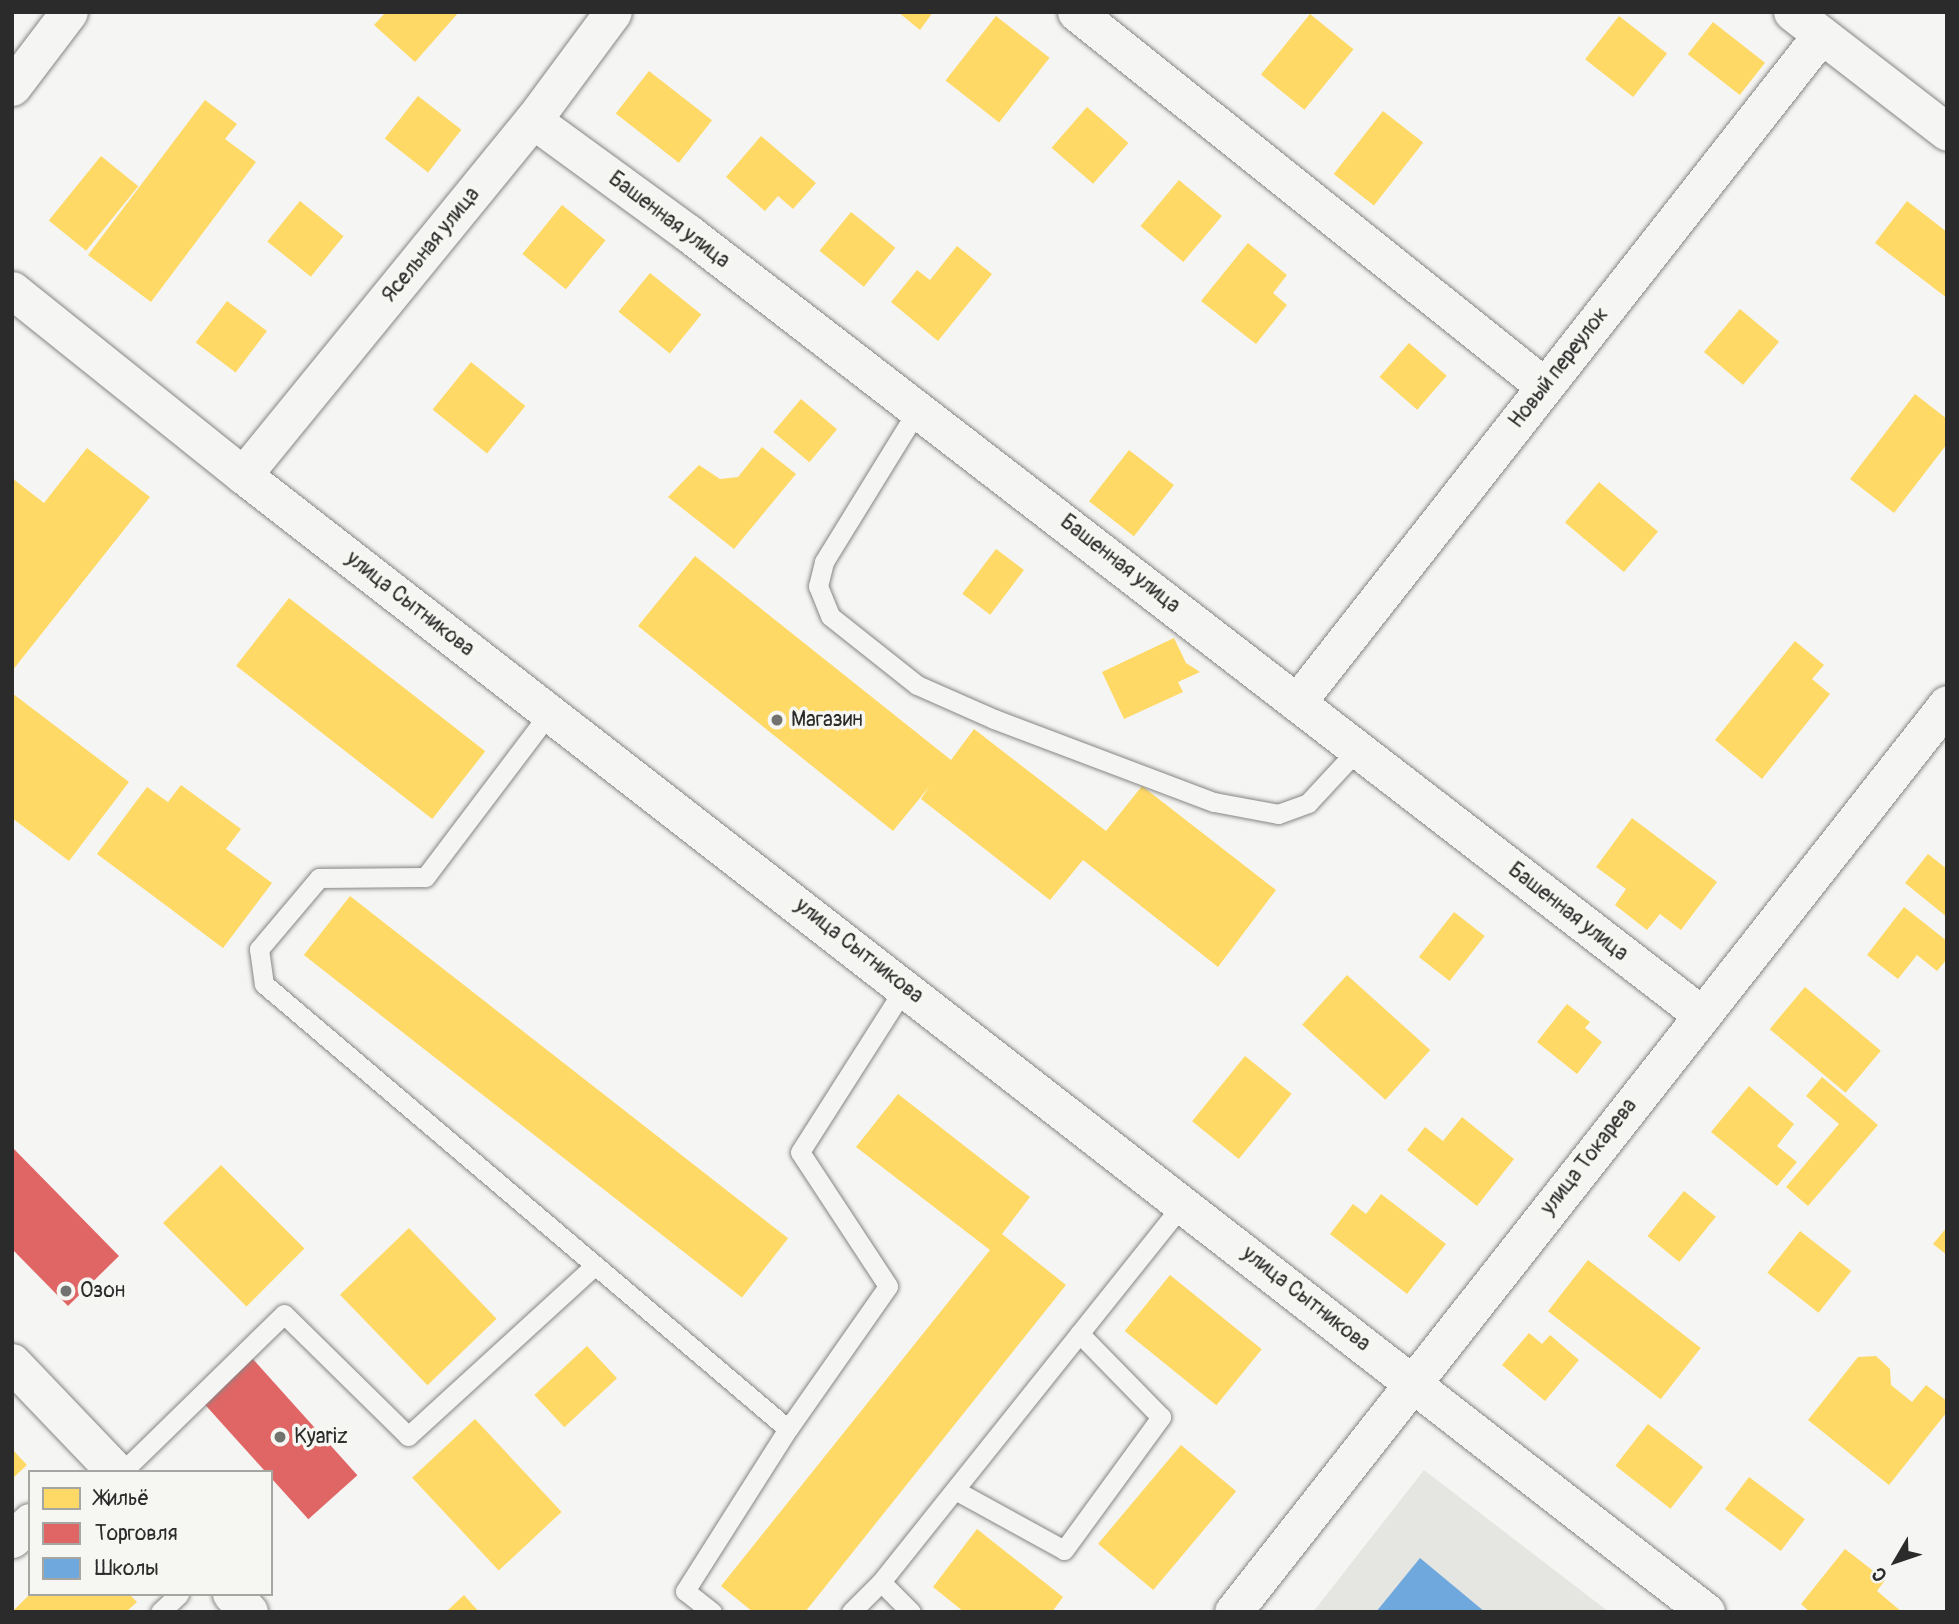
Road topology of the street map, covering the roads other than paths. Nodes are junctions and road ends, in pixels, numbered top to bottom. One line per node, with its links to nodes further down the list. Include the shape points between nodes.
1 (69, 12): 6 (street)
2 (613, 12): 7 (street, Ясельная улица)
3 (1076, 12): 10 (street)
4 (1792, 12): 5 (street)
5 (1821, 35): 8 (street); 10 (street, Новый переулок)
6 (12, 87)
7 (533, 120): 11 (street, Башенная улица); 12 (street, Ясельная улица)
8 (1947, 132)
9 (12, 290): 12 (street, улица Сытникова)
10 (1544, 386): 13 (street, Новый переулок)
11 (918, 409): 13 (street, Башенная улица); 16 (lane, via 824,562 818,586 830,616 918,685 994,719 1214,802 1278,814 1308,803)
12 (243, 475): 15 (street, улица Сытникова)
13 (1298, 701): 16 (street, Башенная улица)
14 (1947, 704): 18 (street, улица Токарева)
15 (550, 712): 17 (street, улица Сытникова); 20 (lane, via 425,877 319,878 259,949 264,984)
16 (1357, 750): 18 (street, Башенная улица)
17 (905, 987): 19 (street, улица Сытникова); 24 (lane, via 800,1152 888,1286)
18 (1702, 1015): 23 (street, улица Токарева)
19 (1183, 1204): 21 (lane); 23 (street, улица Сытникова)
20 (595, 1265): 24 (lane); 25 (lane, via 408,1436 284,1314)
21 (1079, 1334): 26 (lane); 26 (lane, via 1161,1417 1065,1550)
22 (12, 1363): 25 (main road)
23 (1413, 1382): 37 (street, улица Токарева); 38 (street, улица Сытникова)
24 (788, 1429): 34 (lane, via 685,1591)
25 (105, 1468)
26 (954, 1490): 29 (lane)
27 (28, 1524): 28 (street)
28 (12, 1538)
29 (881, 1582): 35 (lane); 36 (lane)
30 (177, 1596): 32 (lane)
31 (234, 1596): 33 (main road)
32 (160, 1612)
33 (248, 1612)
34 (712, 1612)
35 (851, 1612)
36 (911, 1612)
37 (1233, 1612)
38 (1706, 1612)

